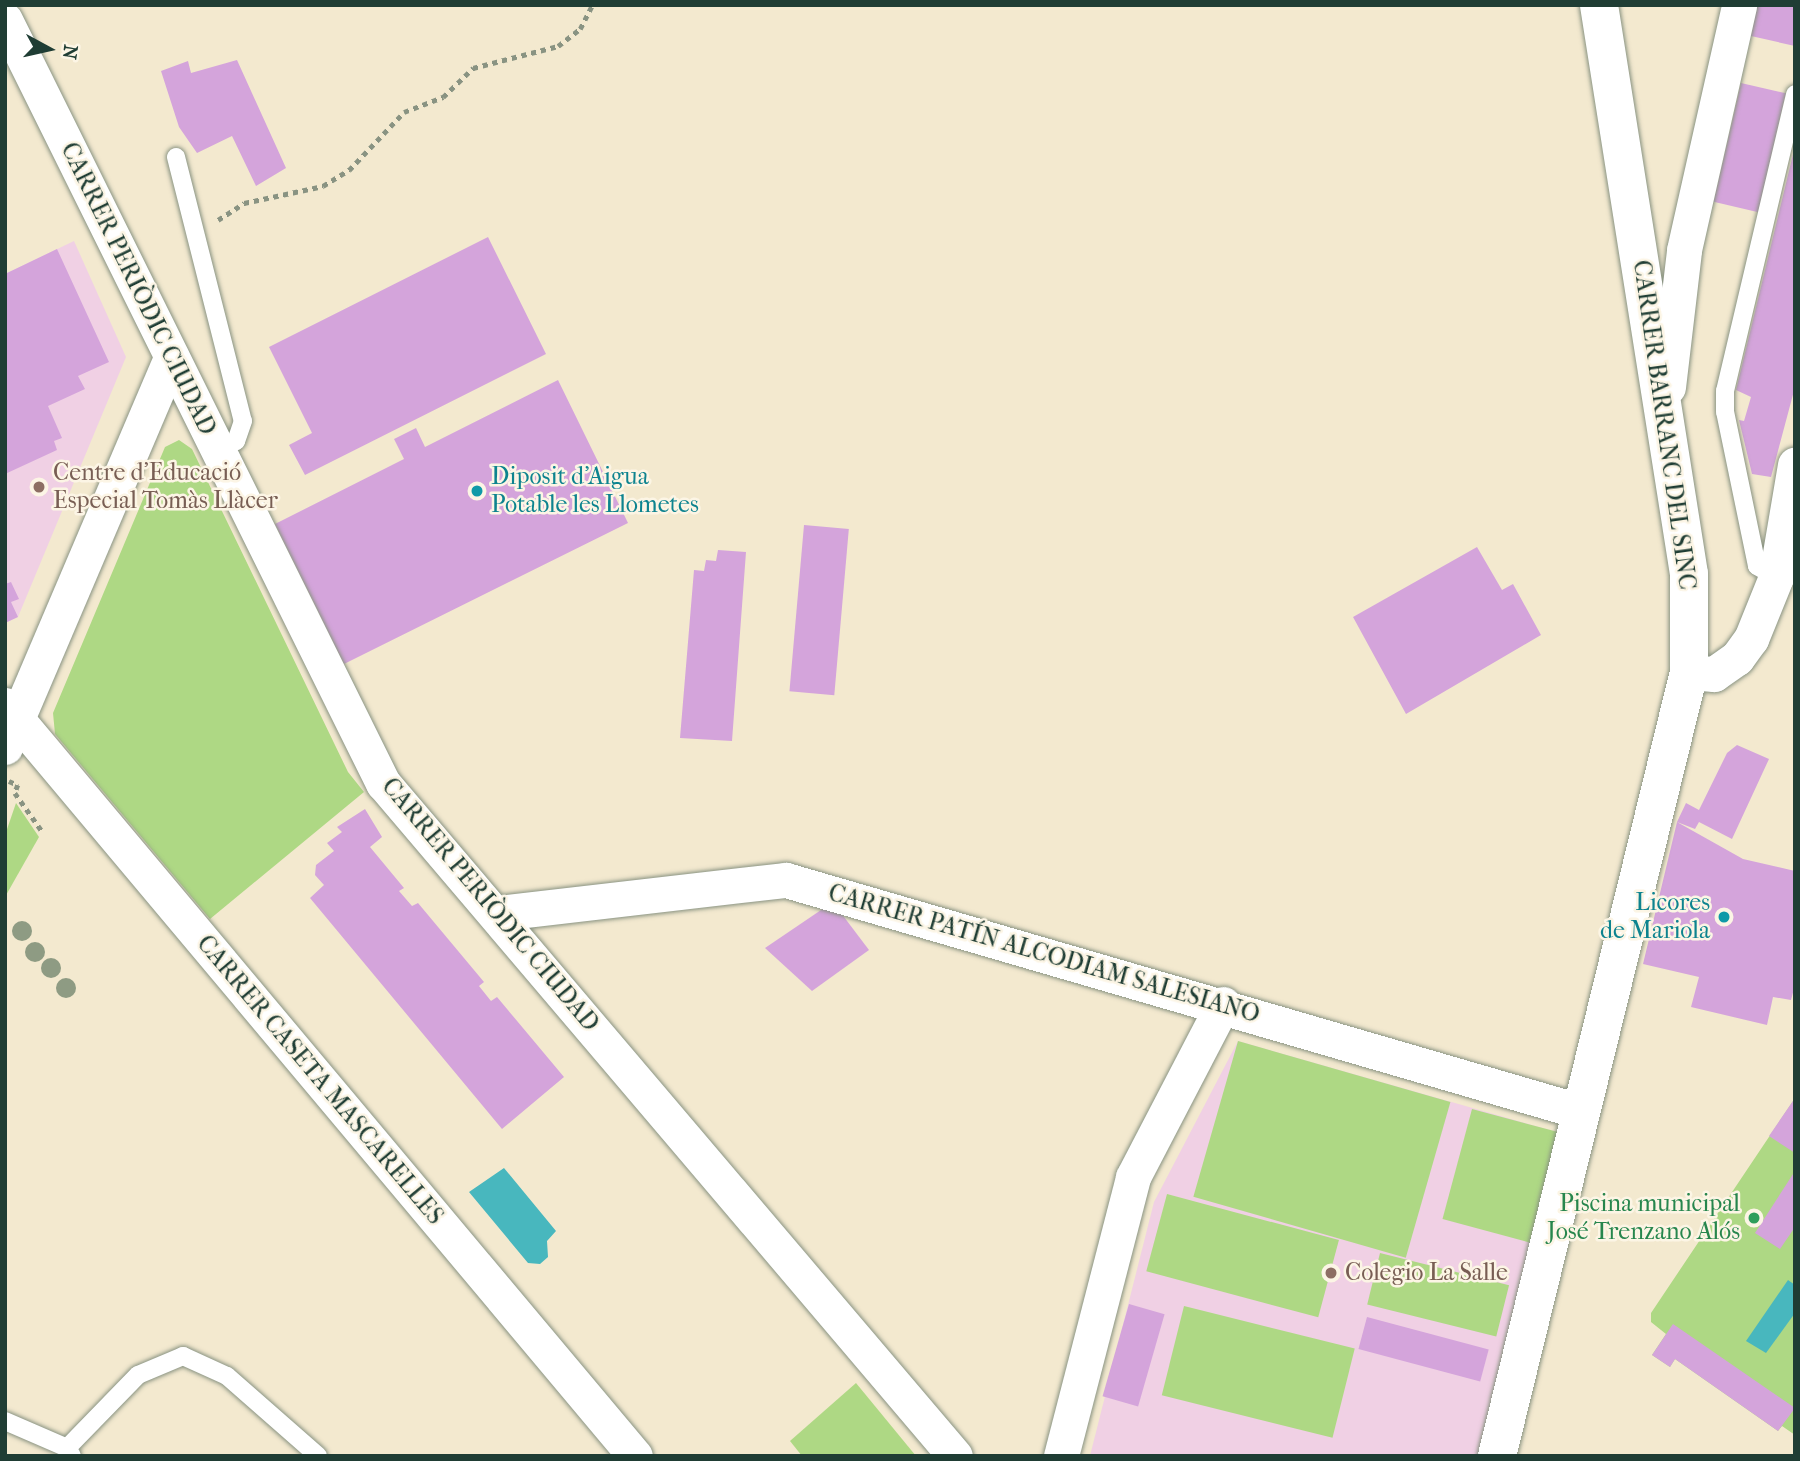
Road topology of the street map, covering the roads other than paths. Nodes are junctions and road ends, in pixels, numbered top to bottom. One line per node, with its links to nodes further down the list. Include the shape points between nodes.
1 (1599, 5): 7 (street, CARRER BARRANC DEL SINC)
2 (1739, 5): 7 (street, via 1684,250)
3 (5, 19): 6 (street, CARRER PERIÒDIC CIUDAD)
4 (1795, 94): 10 (lane, via 1725,391 1757,566)
5 (176, 157): 8 (lane, via 243,421 236,441)
6 (171, 357): 8 (street, CARRER PERIÒDIC CIUDAD); 12 (street)
7 (1666, 407): 11 (street, CARRER BARRANC DEL SINC, via 1689,574)
8 (216, 450): 13 (street, CARRER PERIÒDIC CIUDAD, via 383,783)
9 (1795, 465): 10 (street)
10 (1776, 577): 11 (street, via 1751,639 1737,658 1714,674)
11 (1689, 672): 15 (street, CARRER BARRANC DEL SINC)
12 (9, 723): 19 (street, CARRER CASETA MASCARELLES)
13 (499, 913): 14 (street, CARRER PATÍN ALCODIAM SALESIANO, via 786,880); 20 (street, CARRER PERIÒDIC CIUDAD)
14 (1223, 1004): 15 (street, CARRER PATÍN ALCODIAM SALESIANO); 21 (street, via 1133,1177)
15 (1579, 1111): 22 (street, CARRER BARRANC DEL SINC)
16 (5, 1421): 17 (lane)
17 (69, 1452): 18 (lane, via 138,1375 183,1356 227,1376)
18 (318, 1456)
19 (635, 1456)
20 (955, 1456)
21 (1061, 1456)
22 (1497, 1456)

